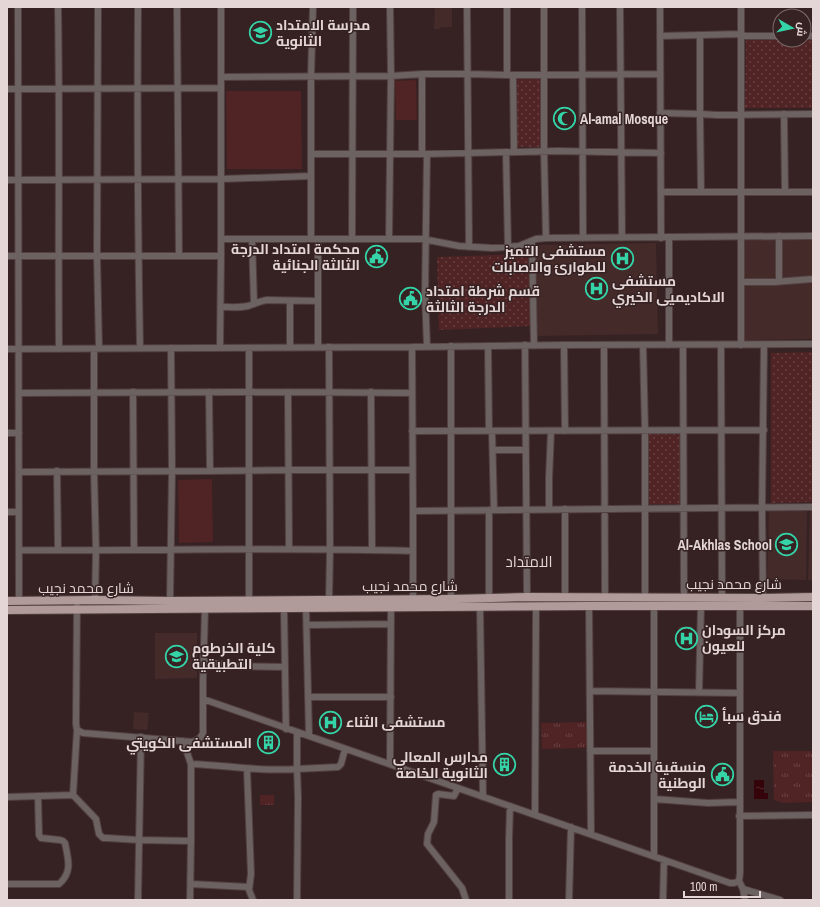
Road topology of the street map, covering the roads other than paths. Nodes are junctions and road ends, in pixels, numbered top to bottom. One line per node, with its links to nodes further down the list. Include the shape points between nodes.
1 (18, 7): 37 (street)
2 (58, 7): 38 (street)
3 (98, 7): 32 (street)
4 (138, 7): 33 (street)
5 (177, 7): 34 (street)
6 (221, 7): 31 (street)
7 (313, 7): 28 (street)
8 (353, 7): 29 (street)
9 (390, 7): 30 (street)
10 (467, 7): 22 (street)
11 (507, 7): 26 (street)
12 (544, 7): 27 (street)
13 (582, 7): 23 (street)
14 (620, 7): 24 (street)
15 (660, 7): 19 (street)
16 (741, 7): 18 (street)
17 (700, 35): 18 (street); 19 (street); 40 (street)
18 (742, 35): 20 (street); 43 (street)
19 (660, 36): 25 (street)
20 (772, 36)
21 (422, 74): 22 (street); 30 (street); 54 (street)
22 (467, 74): 26 (street); 48 (street)
23 (582, 74): 24 (street); 27 (street); 45 (street)
24 (621, 74): 25 (street); 49 (street)
25 (660, 74): 39 (street)
26 (510, 75): 27 (street); 47 (street)
27 (544, 75): 44 (street)
28 (311, 76): 29 (street); 31 (street); 51 (street)
29 (353, 76): 30 (street); 52 (street)
30 (391, 76): 53 (street)
31 (221, 77): 35 (street)
32 (97, 88): 33 (street); 38 (street); 56 (street)
33 (137, 88): 34 (street); 57 (street)
34 (177, 88): 35 (street); 58 (street)
35 (221, 88): 59 (street)
36 (7, 89): 37 (street)
37 (17, 89): 38 (street); 61 (street)
38 (59, 89): 62 (street)
39 (660, 113): 40 (street); 50 (street)
40 (700, 114): 43 (street); 64 (street)
41 (784, 114): 42 (street); 43 (street); 66 (street)
42 (813, 114)
43 (741, 115): 65 (street)
44 (544, 151): 45 (street); 47 (street); 72 (street)
45 (582, 151): 49 (street); 73 (street)
46 (506, 152): 47 (street); 48 (street); 85 (street)
47 (514, 152)
48 (468, 153): 54 (street); 84 (street)
49 (622, 153): 50 (street); 74 (street)
50 (661, 153): 63 (street)
51 (311, 154): 52 (street); 55 (street)
52 (352, 154): 53 (street); 81 (street)
53 (390, 154): 54 (street); 71 (street)
54 (425, 154): 82 (street)
55 (311, 176): 59 (street); 79 (street)
56 (97, 179): 57 (street); 62 (street); 89 (street)
57 (138, 179): 58 (street); 90 (street)
58 (178, 179): 59 (street); 91 (street)
59 (221, 179): 77 (street)
60 (7, 180): 61 (street)
61 (18, 180): 62 (street); 87 (street)
62 (59, 180): 88 (street)
63 (661, 192): 64 (street); 75 (street)
64 (701, 192): 65 (street)
65 (741, 192): 66 (street); 70 (street)
66 (785, 192): 67 (street)
67 (813, 192)
68 (778, 236): 69 (street); 70 (street); 95 (street)
69 (813, 236)
70 (741, 237): 76 (street); 94 (street)
71 (389, 238): 81 (street); 82 (street)
72 (546, 238): 73 (street); 83 (street)
73 (583, 238): 74 (street)
74 (622, 238): 75 (street)
75 (661, 238): 76 (street)
76 (669, 238): 106 (street)
77 (221, 239): 78 (street); 92 (street)
78 (252, 239): 79 (street); 98 (street)
79 (311, 239): 80 (street)
80 (318, 239): 81 (street); 97 (street)
81 (352, 239)
82 (426, 240): 84 (street); 111 (street)
83 (532, 241): 85 (street); 102 (street)
84 (469, 247): 85 (street)
85 (508, 248)
86 (7, 256): 87 (street)
87 (18, 256): 88 (street); 123 (street)
88 (58, 256): 89 (street); 124 (street)
89 (97, 256): 90 (street); 125 (street)
90 (138, 256): 91 (street); 117 (street)
91 (179, 256): 92 (street)
92 (222, 256): 99 (street)
93 (813, 280): 95 (street)
94 (741, 282): 95 (street); 109 (street)
95 (779, 282)
96 (290, 300): 97 (street); 98 (street, via 267,300); 121 (street)
97 (318, 300): 114 (street)
98 (254, 304): 99 (street)
99 (221, 307): 119 (street)
100 (813, 344): 110 (street)
101 (526, 345): 102 (street); 113 (street); 144 (street)
102 (534, 345): 103 (street)
103 (564, 345): 104 (street); 146 (street)
104 (604, 345): 105 (street); 136 (street)
105 (643, 345): 106 (street); 137 (street)
106 (669, 345): 107 (street)
107 (683, 345): 108 (street); 138 (street)
108 (721, 345): 109 (street); 139 (street)
109 (741, 345): 110 (street)
110 (764, 345): 140 (street)
111 (427, 346): 112 (street); 116 (street)
112 (451, 346): 113 (street); 142 (street)
113 (488, 346): 143 (street)
114 (318, 347): 115 (street); 121 (street)
115 (329, 347): 116 (street); 132 (street)
116 (412, 347): 135 (street)
117 (140, 348): 118 (street); 125 (street)
118 (171, 348): 119 (street); 128 (street)
119 (220, 348): 120 (street)
120 (249, 348): 121 (street); 130 (street)
121 (290, 348)
122 (7, 349): 123 (street)
123 (19, 349): 124 (street); 126 (street)
124 (59, 349): 125 (street)
125 (96, 349): 134 (street)
126 (18, 392): 134 (street); 148 (street)
127 (132, 392): 128 (street); 134 (street); 157 (street)
128 (171, 392): 129 (street); 158 (street)
129 (210, 392): 130 (street); 159 (street)
130 (248, 392): 131 (street); 151 (street)
131 (288, 392): 132 (street); 152 (street)
132 (329, 392): 133 (street); 153 (street)
133 (371, 392): 135 (street); 154 (street)
134 (94, 393): 156 (street)
135 (412, 393): 141 (street)
136 (604, 430): 137 (street); 146 (street); 168 (street)
137 (645, 430): 138 (street); 163 (street)
138 (683, 430): 139 (street); 164 (street)
139 (721, 430): 140 (street); 169 (street)
140 (764, 430): 165 (street)
141 (412, 431): 142 (street); 155 (street)
142 (451, 431): 143 (street); 173 (street)
143 (491, 431): 144 (street); 149 (street)
144 (526, 431): 145 (street); 150 (street)
145 (551, 431): 146 (street); 166 (street)
146 (565, 431)
147 (7, 433): 148 (street)
148 (18, 433): 160 (street)
149 (493, 450): 150 (street); 170 (street)
150 (526, 450): 171 (street)
151 (248, 470): 152 (street); 159 (street); 177 (street)
152 (289, 470): 153 (street); 178 (street)
153 (330, 470): 154 (street); 183 (street)
154 (372, 470): 155 (street); 184 (street)
155 (412, 470): 172 (street)
156 (94, 471): 157 (street); 161 (street); 181 (street)
157 (133, 471): 158 (street); 182 (street)
158 (172, 471): 159 (street); 176 (street)
159 (210, 471)
160 (19, 472): 161 (street); 175 (street)
161 (57, 472): 180 (street)
162 (813, 507): 165 (street)
163 (645, 508): 164 (street); 168 (street); 188 (street)
164 (684, 508): 169 (street); 189 (street)
165 (762, 508): 169 (street); 193 (street)
166 (549, 509): 167 (street); 171 (street)
167 (565, 509): 168 (street); 186 (street)
168 (605, 509): 187 (street)
169 (721, 509): 190 (street)
170 (491, 510): 171 (street); 173 (street); 195 (street)
171 (527, 510): 192 (street)
172 (412, 511): 173 (street); 185 (street)
173 (451, 511): 194 (street)
174 (7, 512): 175 (street)
175 (19, 512): 179 (street)
176 (171, 549): 177 (street); 182 (street); 202 (street)
177 (249, 549): 178 (street); 198 (street)
178 (289, 549): 183 (street)
179 (19, 550): 180 (street); 201 (street)
180 (58, 550): 181 (street)
181 (96, 550): 182 (street); 197 (street)
182 (134, 550)
183 (330, 550): 184 (street); 199 (street)
184 (372, 550): 185 (street)
185 (414, 551): 203 (street)
186 (565, 597): 187 (main road, شارع محمد نجيب); 192 (main road, شارع محمد نجيب)
187 (605, 597): 188 (main road, شارع محمد نجيب)
188 (645, 597): 189 (main road, شارع محمد نجيب)
189 (684, 597): 190 (main road, شارع محمد نجيب)
190 (722, 597): 193 (main road, شارع محمد نجيب)
191 (813, 597): 193 (main road, شارع محمد نجيب)
192 (527, 598): 195 (main road, شارع محمد نجيب)
193 (763, 598)
194 (451, 599): 195 (main road, شارع محمد نجيب); 203 (main road, شارع محمد نجيب)
195 (489, 599)
196 (77, 600): 197 (main road, شارع محمد نجيب); 201 (main road, شارع محمد نجيب); 215 (street)
197 (95, 600): 202 (main road, شارع محمد نجيب)
198 (249, 600): 199 (main road, شارع محمد نجيب); 202 (main road, شارع محمد نجيب)
199 (329, 600): 203 (main road, شارع محمد نجيب)
200 (7, 601): 201 (main road, شارع محمد نجيب)
201 (19, 601)
202 (170, 601)
203 (413, 604): 209 (main road, شارع محمد نجيب); 210 (main road, شارع محمد نجيب)
204 (536, 606): 205 (main road, شارع محمد نجيب); 210 (main road, شارع محمد نجيب); 249 (street)
205 (589, 606): 211 (main road, شارع محمد نجيب); 221 (street)
206 (701, 606): 207 (main road, شارع محمد نجيب); 211 (main road, شارع محمد نجيب); 223 (street)
207 (740, 606): 208 (main road, شارع محمد نجيب); 224 (street)
208 (813, 606)
209 (391, 607): 214 (main road, شارع محمد نجيب); 217 (street)
210 (480, 607): 245 (street)
211 (654, 607): 222 (street)
212 (205, 608): 213 (main road, شارع محمد نجيب); 215 (main road, شارع محمد نجيب); 219 (street)
213 (284, 608): 214 (main road, شارع محمد نجيب); 220 (street)
214 (306, 608): 218 (street)
215 (77, 609): 216 (main road, شارع محمد نجيب); 229 (street)
216 (7, 610)
217 (391, 624): 218 (street); 226 (street)
218 (307, 625): 225 (street)
219 (203, 662): 220 (street, via 238,666); 227 (street)
220 (285, 666): 228 (street)
221 (590, 691): 222 (street); 235 (street)
222 (653, 691): 223 (street); 236 (street)
223 (700, 692): 224 (street)
224 (739, 693): 247 (street)
225 (308, 697): 226 (street); 231 (street)
226 (391, 697): 238 (street)
227 (203, 699): 228 (street); 233 (street, via 203,733 197,740)
228 (286, 728): 230 (street)
229 (77, 730): 232 (street, via 82,733); 242 (street)
230 (297, 732): 231 (street); 240 (street)
231 (309, 736): 234 (street)
232 (141, 737): 233 (street); 254 (street)
233 (183, 741): 237 (street)
234 (345, 749): 238 (street); 240 (street, via 338,767)
235 (590, 751): 236 (street); 253 (street)
236 (654, 752): 246 (street)
237 (190, 764): 239 (street); 255 (street)
238 (390, 764): 241 (street)
239 (247, 769): 240 (street); 261 (street, via 251,874)
240 (297, 769): 266 (street)
241 (458, 788): 245 (street); 267 (street, via 454,796 436,795 434,822 428,834 427,844 462,888)
242 (73, 795): 243 (street); 254 (street, via 96,819 99,834 103,838)
243 (38, 796): 244 (street); 259 (street, via 39,835 41,838 65,843 68,871 59,884)
244 (7, 797)
245 (483, 797): 248 (street)
246 (654, 799): 247 (street, via 708,803); 256 (street)
247 (739, 802): 251 (street)
248 (510, 806): 249 (street); 268 (street)
249 (535, 814): 252 (street)
250 (813, 815): 251 (street)
251 (740, 816): 258 (street)
252 (571, 827): 253 (street); 269 (street)
253 (591, 834): 256 (street)
254 (139, 840): 255 (street); 263 (street)
255 (191, 841): 260 (street)
256 (654, 856): 257 (street)
257 (664, 860): 258 (street, via 730,883); 270 (street)
258 (739, 881): 262 (street)
259 (7, 884)
260 (191, 884): 261 (street); 264 (street)
261 (249, 887): 265 (street)
262 (743, 889): 271 (street); 272 (street)
263 (138, 900)
264 (190, 900)
265 (253, 900)
266 (297, 900)
267 (466, 900)
268 (509, 900)
269 (569, 900)
270 (663, 900)
271 (745, 900)
272 (780, 900)

